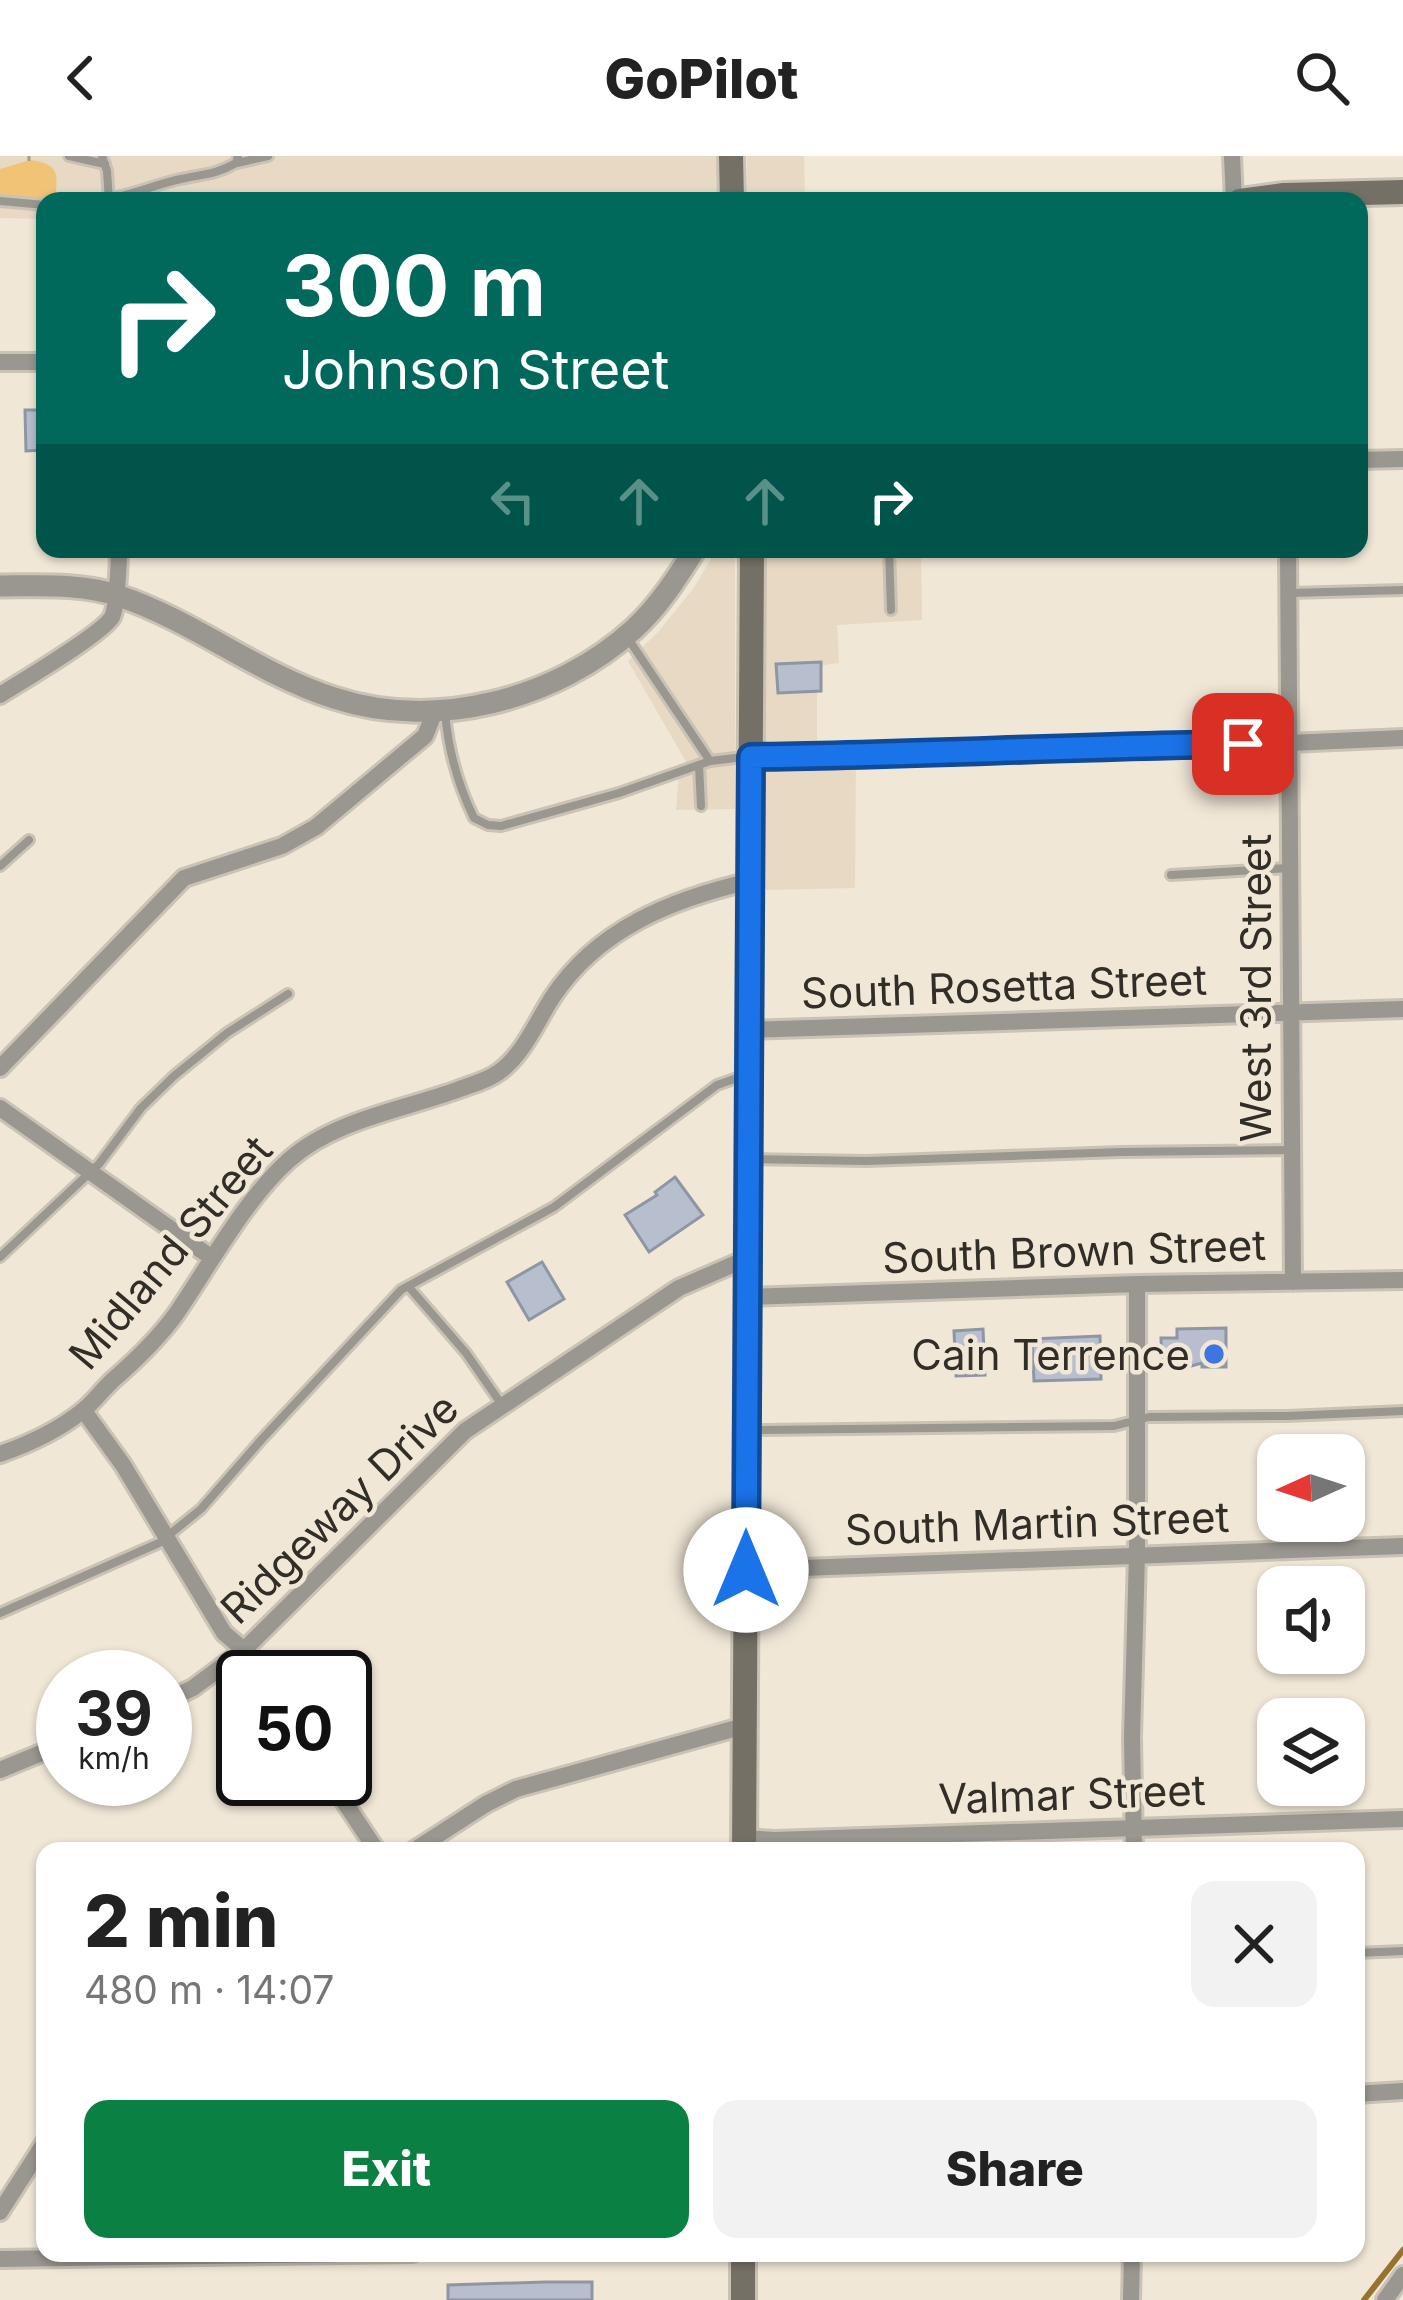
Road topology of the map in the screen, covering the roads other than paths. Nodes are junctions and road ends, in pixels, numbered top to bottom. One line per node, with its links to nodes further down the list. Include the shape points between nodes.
1 (69, 156): 5 (lane)
2 (268, 156): 6 (lane)
3 (731, 156): 9 (main road)
4 (1232, 156): 10 (street)
5 (104, 160): 7 (lane)
6 (237, 160): 8 (lane, via 219,173)
7 (108, 192)
8 (142, 192)
9 (733, 192)
10 (1236, 192)
11 (1403, 192): 12 (main road)
12 (1368, 194)
13 (0, 201): 14 (lane)
14 (36, 204)
15 (0, 362): 16 (street)
16 (36, 362)
17 (1403, 459): 18 (street)
18 (1368, 460)
19 (118, 558): 27 (street)
20 (689, 558): 29 (street)
21 (752, 558): 34 (main road)
22 (889, 558): 28 (lane)
23 (1288, 558): 26 (street, West 3rd Street)
24 (0, 586): 27 (street)
25 (1403, 590): 26 (lane)
26 (1288, 592): 33 (street, West 3rd Street)
27 (114, 594): 30 (street, via 114,614 96,632); 31 (street, via 329,697)
28 (891, 610)
29 (626, 636): 31 (street, via 528,692); 35 (lane)
30 (0, 695)
31 (440, 710): 35 (lane, via 463,794 474,818 488,825); 46 (street, via 425,736 316,826 282,846 184,878)
32 (1403, 738): 33 (street)
33 (1290, 743): 34 (street); 39 (street, West 3rd Street)
34 (751, 757): 35 (lane); 41 (main road)
35 (705, 763): 36 (lane)
36 (701, 806)
37 (29, 840): 38 (lane)
38 (0, 866)
39 (1291, 868): 40 (lane); 44 (street, West 3rd Street)
40 (1171, 875)
41 (751, 881): 45 (main road); 53 (street, Midland Street, via 602,940 498,1073 348,1126 298,1153)
42 (288, 994): 51 (lane, via 174,1076)
43 (1403, 1009): 44 (street, South Rosetta Street)
44 (1292, 1012): 45 (street, South Rosetta Street); 49 (street, West 3rd Street)
45 (750, 1030): 47 (main road)
46 (0, 1068)
47 (750, 1075): 50 (main road); 58 (lane, via 717,1085 543,1214)
48 (0, 1108): 51 (street)
49 (1292, 1150): 50 (lane); 56 (street, West 3rd Street)
50 (749, 1159): 54 (main road)
51 (89, 1173): 52 (lane); 53 (street)
52 (0, 1257)
53 (212, 1258): 61 (street, Midland Street, via 162,1332)
54 (748, 1258): 59 (main road); 60 (street, Ridgeway Drive, via 679,1288)
55 (1403, 1280): 56 (street, South Brown Street)
56 (1292, 1282): 57 (street, South Brown Street)
57 (1137, 1284): 59 (street, South Brown Street); 63 (street)
58 (408, 1286): 60 (lane); 66 (lane)
59 (747, 1297): 64 (main road)
60 (502, 1406): 71 (street, Ridgeway Drive, via 446,1448)
61 (83, 1411): 65 (street, Midland Street); 66 (street)
62 (1403, 1411): 63 (lane)
63 (1137, 1421): 64 (lane); 68 (street)
64 (746, 1430): 69 (main road)
65 (0, 1454)
66 (166, 1537): 70 (lane); 71 (street, via 224,1633)
67 (1403, 1546): 68 (street, South Martin Street)
68 (1137, 1554): 69 (street, South Martin Street); 77 (street)
69 (746, 1570): 72 (main road)
70 (0, 1613)
71 (244, 1650)
72 (744, 1726): 79 (street, via 516,1789); 80 (main road)
73 (36, 1755): 74 (street)
74 (0, 1770)
75 (347, 1806): 78 (street)
76 (1403, 1819): 77 (street, Valmar Street)
77 (1134, 1827): 81 (street, Valmar Street); 82 (street)
78 (371, 1842)
79 (427, 1842)
80 (744, 1842)
81 (760, 1842)
82 (1134, 1842)
83 (1403, 1951): 84 (lane)
84 (1365, 1953)
85 (1403, 2091): 86 (street)
86 (1365, 2093)
87 (36, 2156): 88 (street)
88 (0, 2212)
89 (36, 2258): 90 (street)
90 (0, 2259)
91 (743, 2262): 94 (main road)
92 (1132, 2262): 95 (street)
93 (1403, 2275): 96 (street)
94 (743, 2300)
95 (1131, 2300)
96 (1385, 2300)

